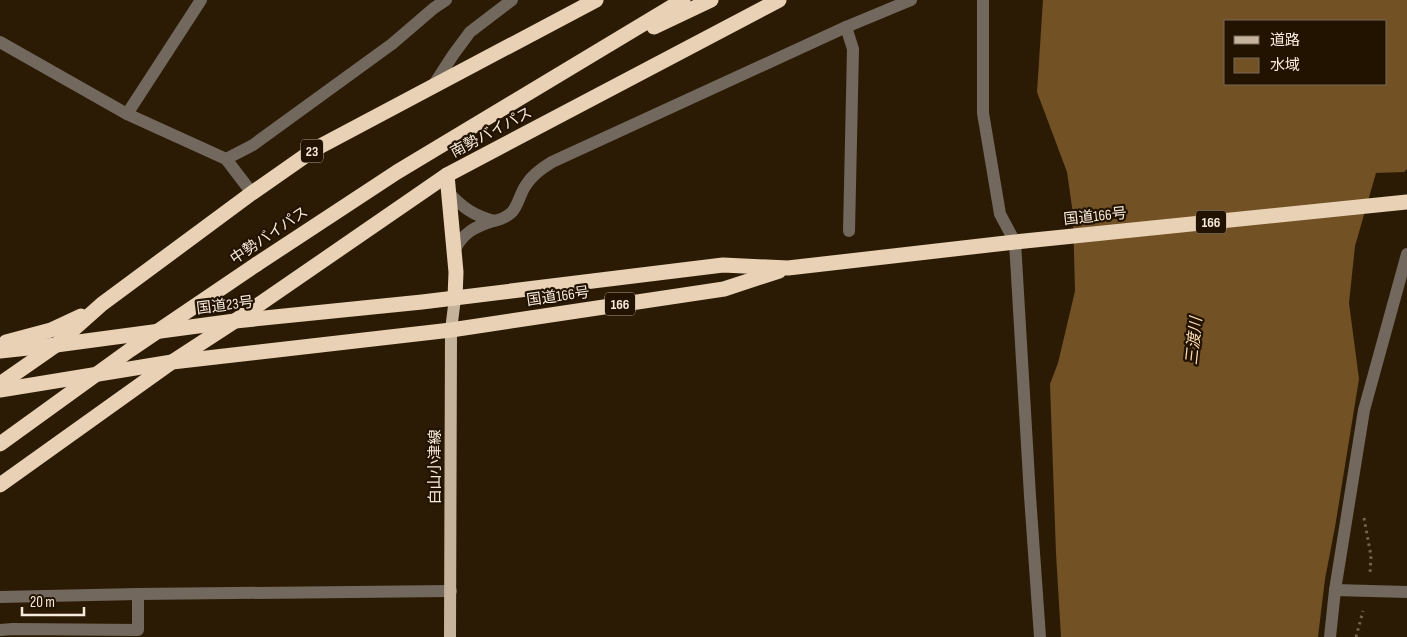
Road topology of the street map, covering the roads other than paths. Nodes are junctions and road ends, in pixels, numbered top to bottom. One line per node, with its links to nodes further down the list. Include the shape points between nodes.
1 (201, 0): 14 (street)
2 (446, 0): 15 (street, via 292,117 253,145)
3 (512, 0): 13 (street, via 470,32)
4 (596, 0): 13 (highway, 23)
5 (683, 0): 12 (highway, 中勢バイパス)
6 (711, 0): 12 (highway, 中勢バイパス)
7 (779, 0): 16 (highway, 南勢バイパス / 23)
8 (911, 0): 10 (street)
9 (983, 0): 22 (street, via 983,113 1000,214)
10 (846, 27): 20 (street, via 552,162 526,184 513,211); 21 (street, via 853,49)
11 (1, 46): 14 (street)
12 (567, 69): 36 (highway, 中勢バイパス, bridge, via 396,172 256,264)
13 (433, 86): 18 (highway, 23, via 316,149)
14 (128, 114): 15 (street)
15 (226, 159): 18 (street)
16 (447, 175): 17 (highway); 28 (highway, 南勢バイパス / 23)
17 (448, 192): 20 (street, via 471,213); 23 (highway)
18 (252, 193): 27 (highway, 23)
19 (1407, 202): 22 (highway, 国道166号 / 166)
20 (494, 221): 23 (street, via 469,232)
21 (849, 231)
22 (1015, 242): 25 (highway, 国道166号 / 166); 45 (street)
23 (454, 251): 26 (highway)
24 (1407, 254): 38 (street, via 1364,410)
25 (788, 268): 26 (highway, 国道166号 / 166, via 723,265); 29 (highway, 国道166号 / 166, via 724,289)
26 (455, 298): 28 (highway, 国道23号 / 23); 29 (main road, 白山小津線)
27 (102, 304): 30 (highway, 23, via 51,330); 31 (highway, 23)
28 (235, 321): 31 (highway, 国道23号 / 23); 33 (highway, 23)
29 (451, 330): 33 (highway, 23); 39 (main road, 白山小津線)
30 (0, 344)
31 (56, 346): 32 (highway, 国道23号 / 23); 34 (highway, 23)
32 (0, 351)
33 (172, 362): 35 (highway, 23); 37 (highway, 23)
34 (0, 384)
35 (0, 390)
36 (0, 444)
37 (0, 485)
38 (1335, 590): 40 (street); 46 (street)
39 (451, 591): 41 (street); 44 (main road, 白山小津線)
40 (1407, 592)
41 (138, 594): 42 (street); 43 (street, via 138,630)
42 (0, 598)
43 (0, 630)
44 (450, 637)
45 (1040, 637)
46 (1330, 637)

